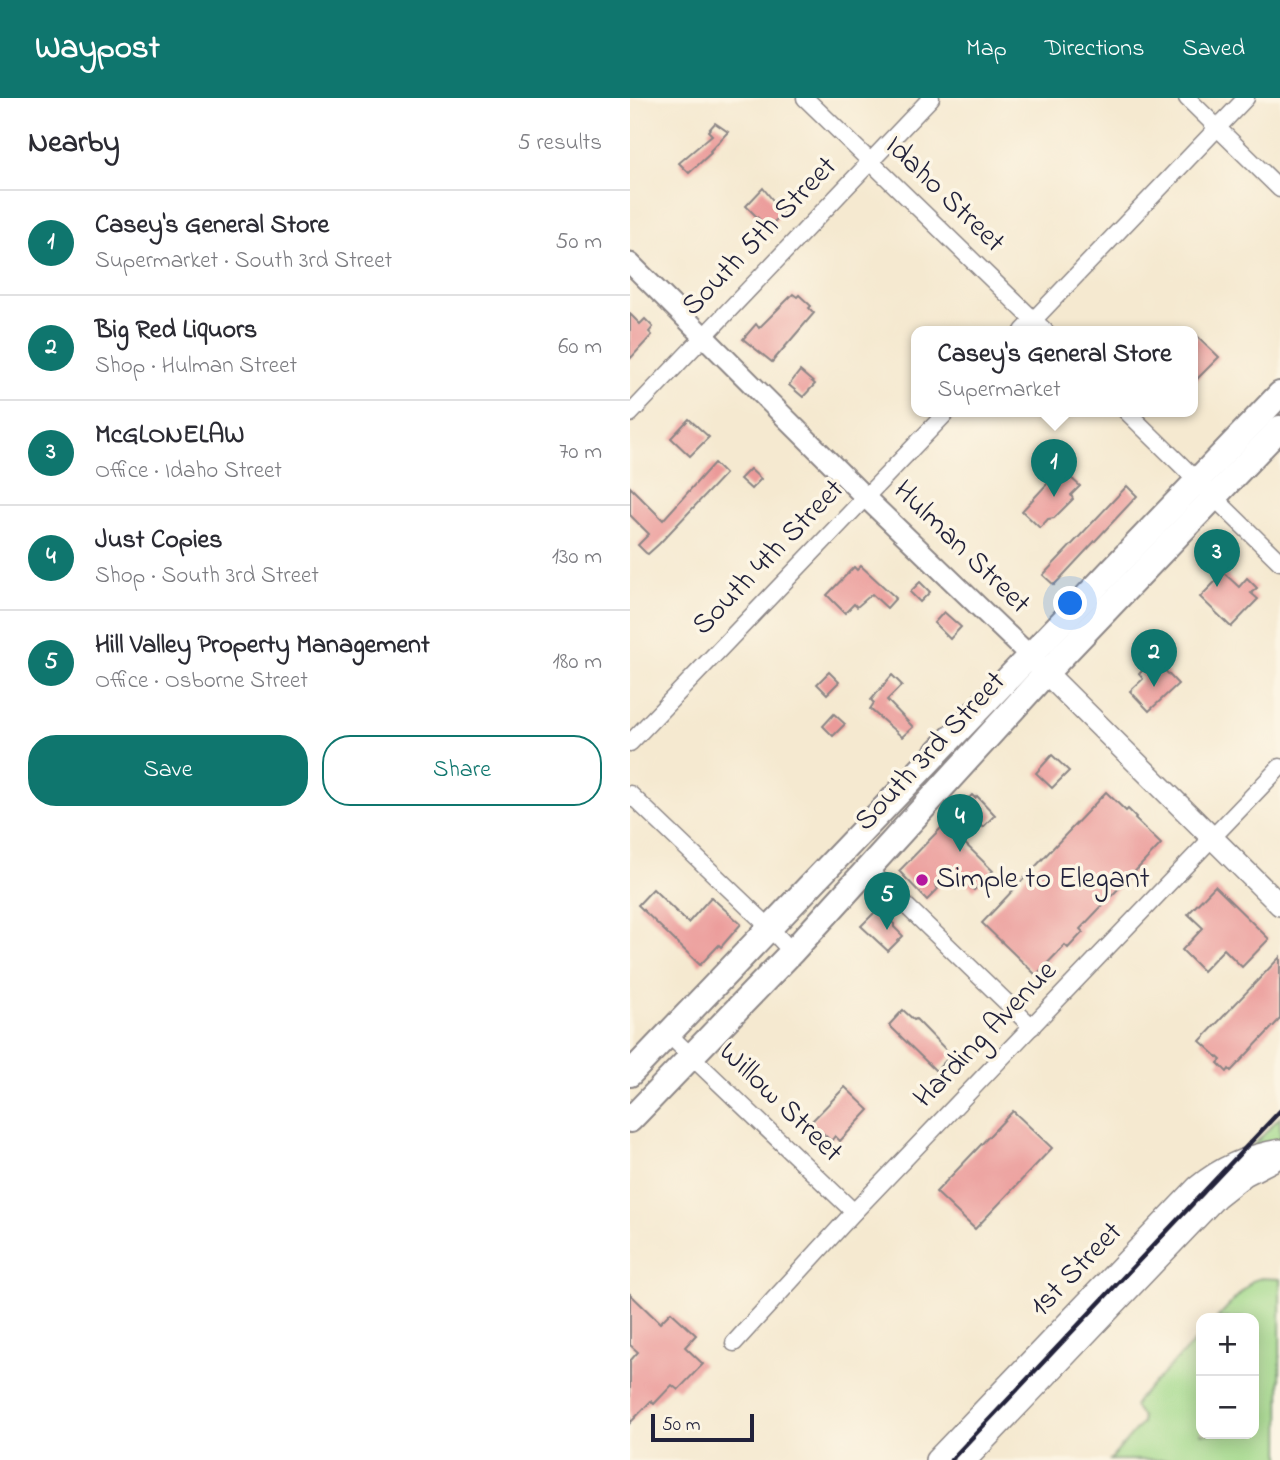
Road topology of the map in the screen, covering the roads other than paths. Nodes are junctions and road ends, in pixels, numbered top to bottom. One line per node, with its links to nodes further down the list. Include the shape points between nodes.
1 (805, 98): 6 (street, Idaho Street)
2 (931, 98): 6 (street, South 5th Street)
3 (1187, 98): 5 (street)
4 (1246, 98): 5 (street)
5 (1218, 128): 7 (street); 10 (street)
6 (870, 163): 9 (street, Idaho Street); 11 (street, South 5th Street)
7 (1280, 189)
8 (630, 263): 11 (street, Hulman Street)
9 (1033, 326)
10 (1035, 326)
11 (704, 336): 13 (street, South 5th Street); 18 (street, Hulman Street)
12 (1280, 394): 17 (highway, South 3rd Street)
13 (630, 414)
14 (942, 417): 18 (street, South 4th Street)
15 (1132, 417): 17 (street)
16 (1280, 428): 17 (highway, South 3rd Street)
17 (1206, 489): 19 (street); 20 (highway, South 3rd Street); 21 (highway, South 3rd Street)
18 (866, 498): 20 (street, Hulman Street); 22 (street, South 4th Street)
19 (1280, 562)
20 (1029, 655): 21 (main road, Hulman Street); 28 (highway, South 3rd Street)
21 (1046, 673): 25 (main road, Hulman Street); 26 (highway, South 3rd Street)
22 (630, 743)
23 (1280, 767): 25 (street, Harding Avenue)
24 (630, 794): 28 (street)
25 (1213, 840): 27 (main road, Hulman Street); 30 (street, Harding Avenue)
26 (867, 869): 29 (highway, South 3rd Street); 30 (street)
27 (1280, 905)
28 (770, 928): 29 (street); 31 (highway, South 3rd Street)
29 (792, 952): 32 (highway, South 3rd Street)
30 (1032, 1027): 37 (street, Harding Avenue)
31 (668, 1034): 32 (street, Willow Street); 33 (highway, South 3rd Street)
32 (692, 1057): 34 (highway, South 3rd Street); 37 (street, Willow Street)
33 (630, 1074)
34 (630, 1120)
35 (1280, 1150): 39 (main road, 1st Street, via 1241,1160 1197,1188)
36 (1280, 1157): 40 (main road, 1st Street, via 1245,1175 1217,1197)
37 (855, 1212): 38 (street, Harding Avenue)
38 (734, 1343)
39 (936, 1460)
40 (966, 1460)

